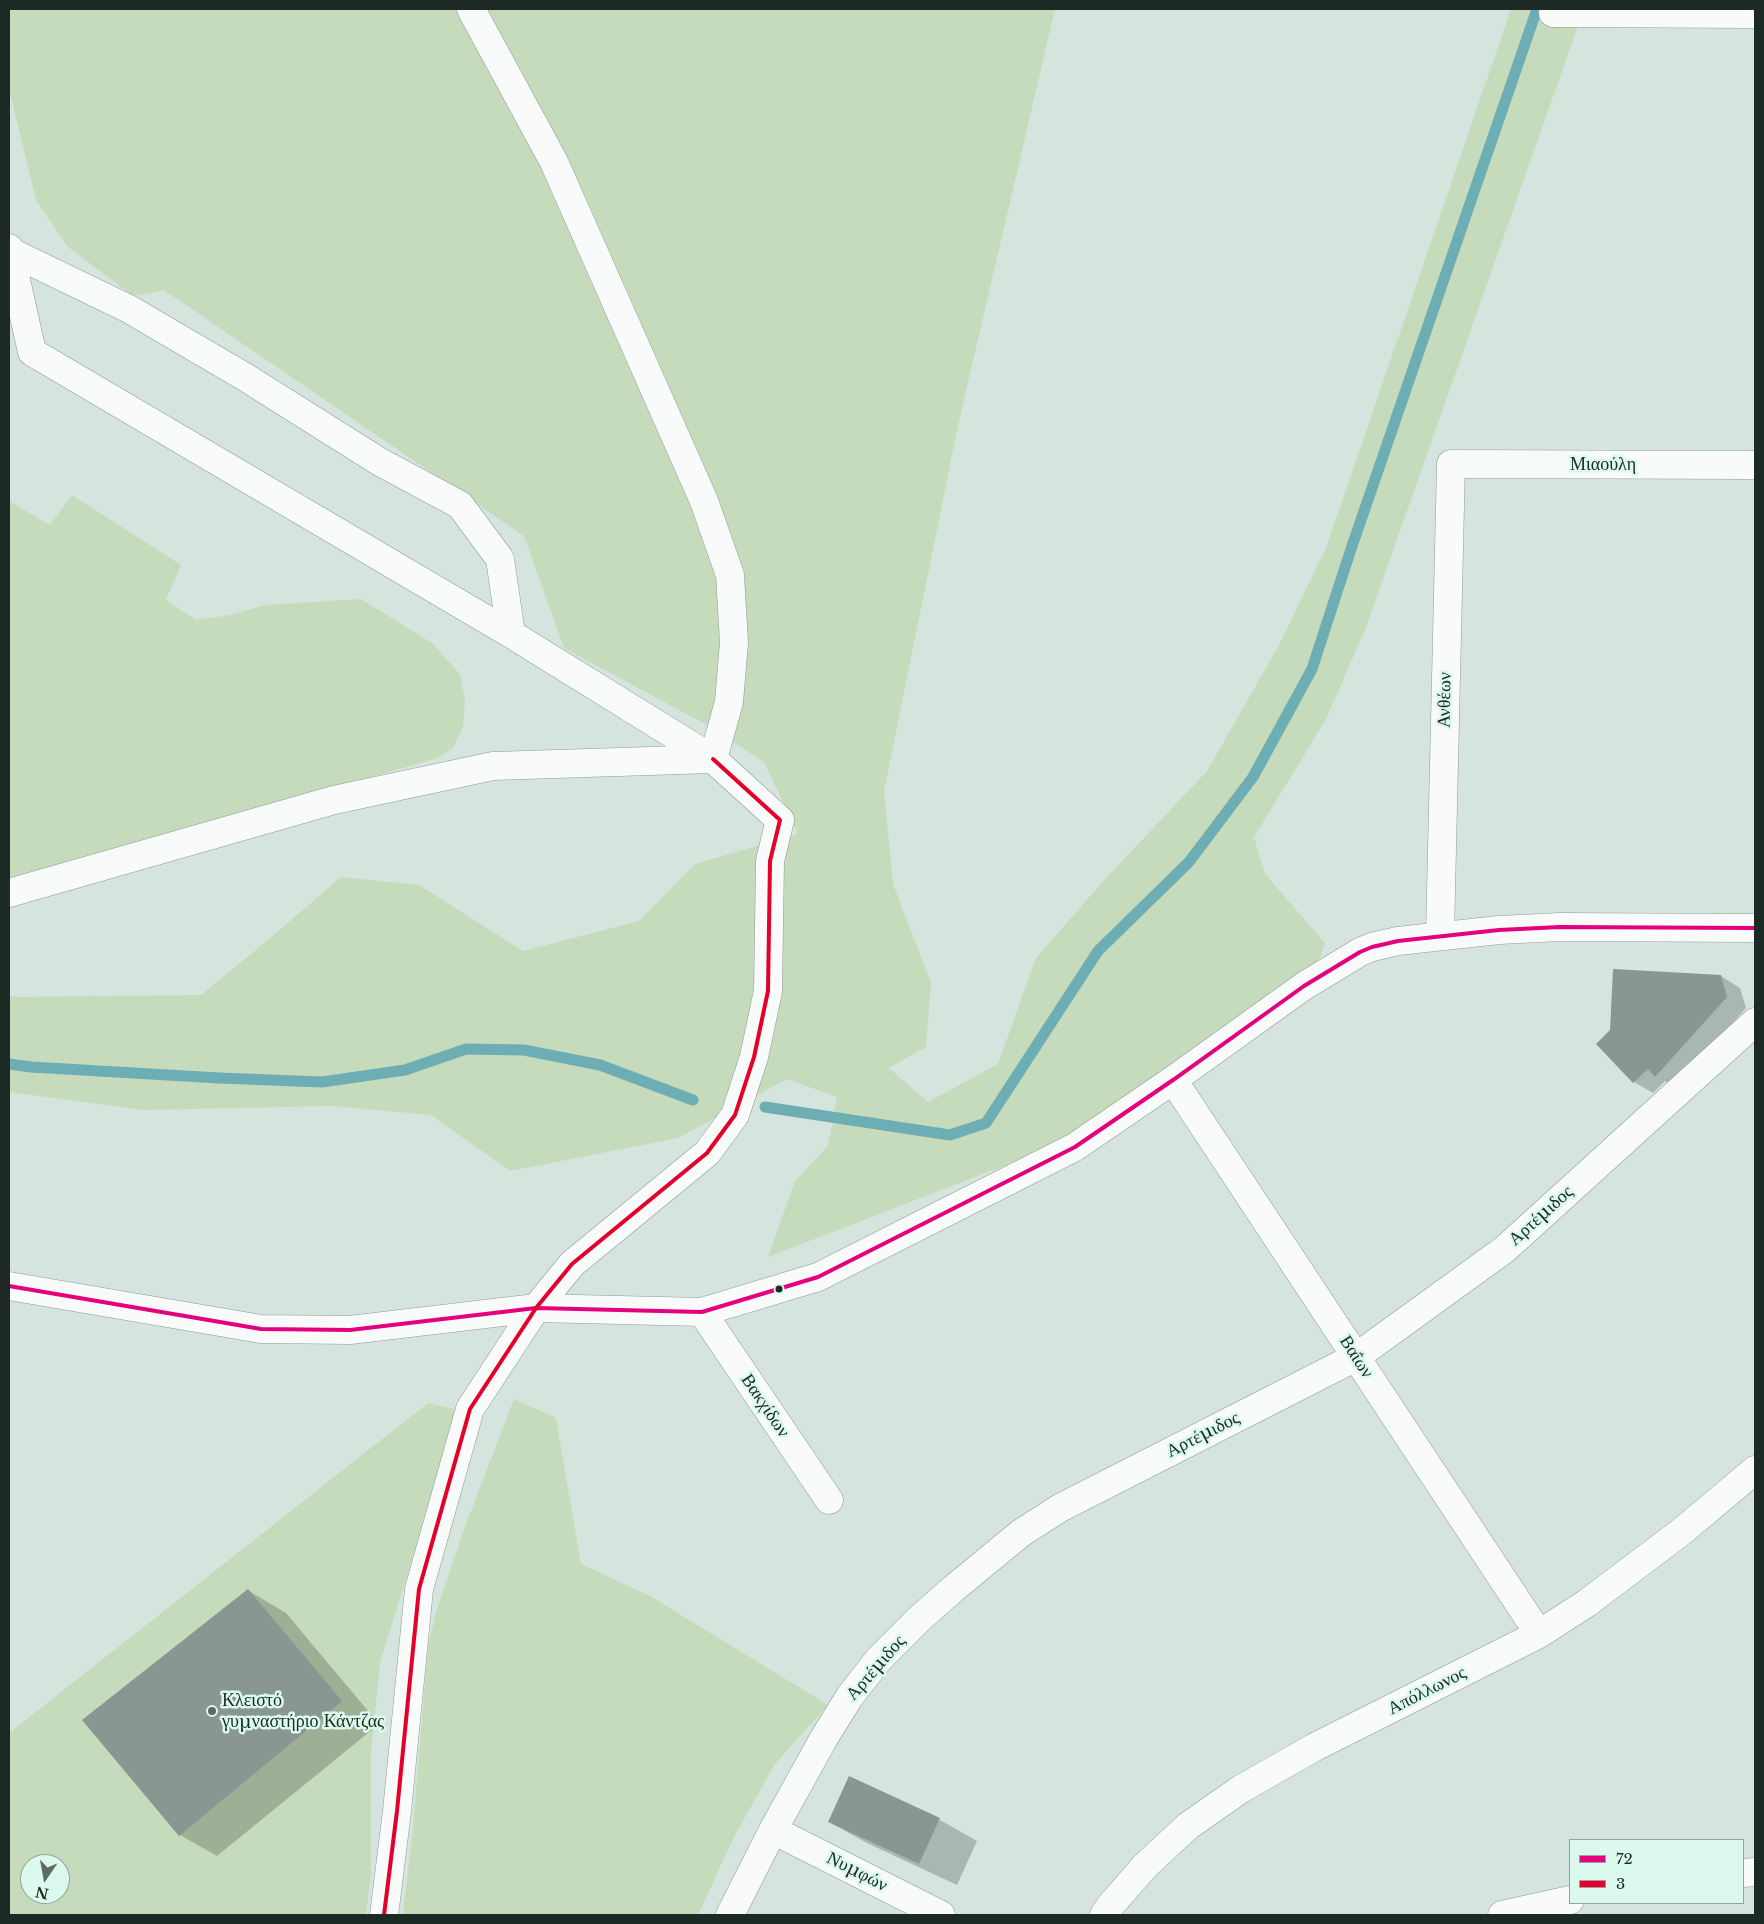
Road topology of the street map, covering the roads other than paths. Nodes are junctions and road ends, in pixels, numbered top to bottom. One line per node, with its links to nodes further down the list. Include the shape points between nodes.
1 (471, 9): 9 (street, via 554,162 704,501 730,575 734,643 729,702)
2 (1553, 13): 3 (street)
3 (1755, 14)
4 (9, 249): 5 (street); 8 (street, via 129,309 380,462 460,505 500,560)
5 (20, 347): 8 (street)
6 (1450, 464): 7 (street, Μιαούλη); 12 (street, Ανθέων)
7 (1755, 465)
8 (512, 634): 9 (street)
9 (713, 760): 10 (street, via 493,766 334,800); 16 (street, via 780,820 770,861 768,991 754,1057 735,1115 707,1153 572,1264)
10 (9, 893)
11 (1755, 928): 12 (street, via 1560,927)
12 (1440, 935): 14 (street, via 1384,943 1360,952 1304,986)
13 (1755, 1022): 18 (street, Αρτέμιδος, via 1505,1249)
14 (1173, 1080): 17 (street, via 1075,1147 818,1276); 18 (street, Βαΐων)
15 (9, 1286): 16 (street, via 261,1329 350,1330)
16 (536, 1308): 17 (street); 24 (street, via 470,1409 419,1590)
17 (702, 1312): 20 (street, Βακχίδων)
18 (1356, 1357): 21 (street, Βαΐων); 22 (street, Αρτέμιδος, via 1060,1508 1014,1539 925,1614 879,1659 850,1696)
19 (1755, 1470): 21 (street, Απόλλωνος, via 1681,1532 1587,1603)
20 (829, 1500)
21 (1539, 1634): 27 (street, Απόλλωνος, via 1313,1748 1241,1789 1188,1826 1145,1866)
22 (773, 1830): 25 (street, Αρτέμιδος); 26 (street, Νυμφών)
23 (1569, 1900): 28 (street)
24 (384, 1915)
25 (730, 1915)
26 (941, 1915)
27 (1104, 1915)
28 (1502, 1915)

